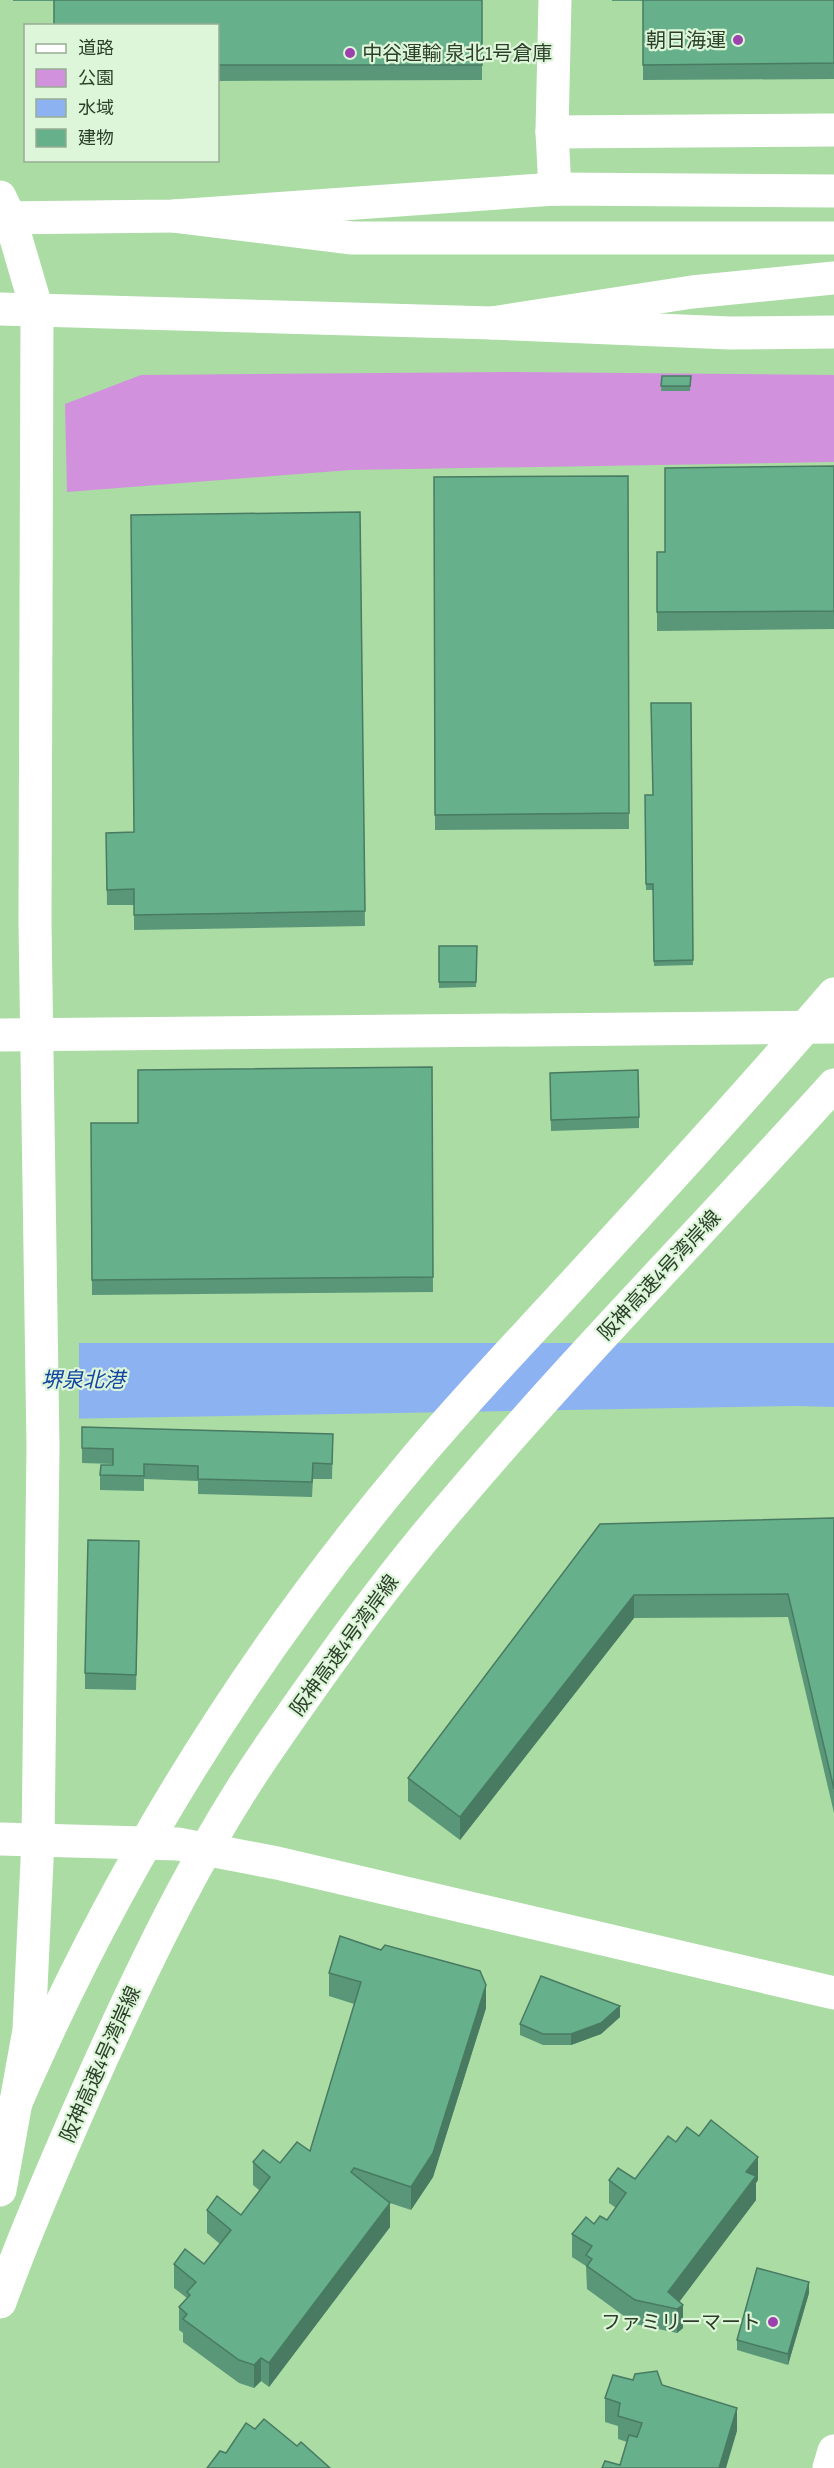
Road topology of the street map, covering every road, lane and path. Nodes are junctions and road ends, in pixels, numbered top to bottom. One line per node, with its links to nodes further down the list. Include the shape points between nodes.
1 (555, 0): 3 (main road)
2 (834, 130): 3 (main road)
3 (552, 132): 4 (main road)
4 (555, 189): 5 (main road); 7 (main road)
5 (834, 191)
6 (3, 211): 7 (main road); 9 (main road); 12 (main road)
7 (174, 216): 8 (main road, via 352,238)
8 (834, 238)
9 (0, 252)
10 (834, 278): 13 (main road, via 692,292)
11 (0, 309): 12 (main road)
12 (37, 310): 13 (main road); 17 (main road)
13 (492, 322): 14 (main road, via 730,333)
14 (834, 332)
15 (834, 994): 23 (main road, via 742,1101 407,1468 312,1588 220,1719 134,1860 67,1988)
16 (834, 1027): 17 (main road)
17 (36, 1034): 18 (main road); 21 (main road, via 43,1447)
18 (0, 1035)
19 (834, 1085): 25 (main road, 阪神高速4号湾岸線, via 453,1502 360,1621 269,1748 198,1864 135,1985 74,2120)
20 (0, 1839): 21 (main road)
21 (38, 1840): 22 (main road, via 178,1844 277,1863); 24 (main road, via 29,2030)
22 (834, 1993)
23 (0, 2140)
24 (0, 2190)
25 (0, 2302)
26 (834, 2451): 27 (main road)
27 (829, 2468)

